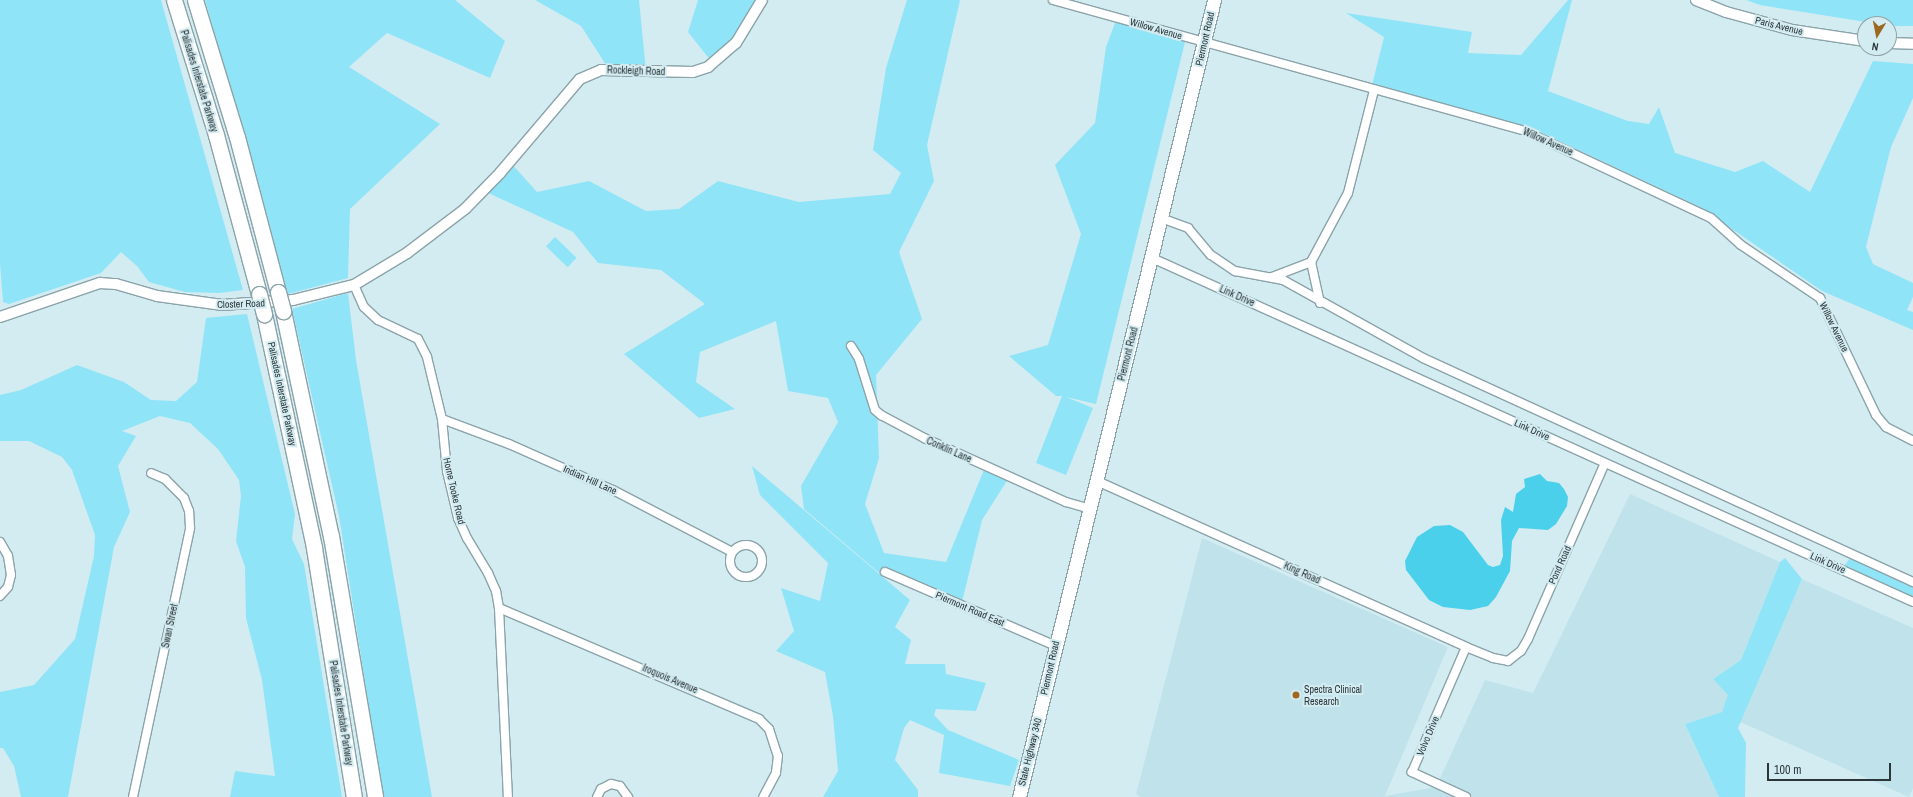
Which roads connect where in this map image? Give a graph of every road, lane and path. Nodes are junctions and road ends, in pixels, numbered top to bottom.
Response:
1 (174, 0) edge
2 (195, 0) edge
3 (762, 0) edge
4 (1053, 0) edge
5 (1214, 0) edge
6 (1696, 0) edge
7 (1857, 40) edge
8 (1204, 43) junction
9 (1897, 43) edge
10 (1913, 44) edge
11 (1374, 90) junction
12 (465, 209) joint
13 (1162, 218) junction
14 (1152, 258) junction
15 (1311, 262) junction
16 (1272, 278) junction
17 (354, 285) junction
18 (1320, 303) junction
19 (0, 317) edge
20 (851, 346) dead end
21 (442, 419) junction
22 (1913, 441) edge
23 (1605, 463) junction
24 (151, 473) dead end
25 (1097, 481) junction
26 (1090, 509) junction
27 (0, 542) edge
28 (732, 552) junction
29 (885, 572) dead end
30 (1913, 582) edge
31 (0, 596) edge
32 (1913, 602) edge
33 (499, 608) junction
34 (1056, 646) junction
35 (1466, 647) junction
36 (1508, 661) joint
37 (1041, 707) joint
38 (133, 797) edge
39 (354, 797) edge
40 (374, 797) edge
41 (508, 797) edge
42 (597, 797) edge
43 (628, 797) edge
44 (763, 797) edge
45 (1019, 797) edge
46 (1466, 797) edge

1 - 39 highway, Palisades Interstate Parkway, bridge
2 - 40 highway, Palisades Interstate Parkway, bridge
3 - 12 street, Rockleigh Road
4 - 8 street, Willow Avenue
5 - 8 main road, Piermont Road
6 - 7 street, Paris Avenue
8 - 11 street, Willow Avenue
8 - 13 main road, Piermont Road
9 - 10 street
11 - 15 street
11 - 22 street, Willow Avenue
12 - 17 street, Closter Road
13 - 14 main road, Piermont Road
13 - 16 street
14 - 23 street, Link Drive
14 - 25 main road, Piermont Road
15 - 16 street
15 - 18 street
16 - 18 street
17 - 19 street, Closter Road
17 - 21 street, Horne Tooke Road
18 - 30 street
20 - 26 street, Conklin Lane
21 - 28 street, Indian Hill Lane
21 - 33 street, Horne Tooke Road
23 - 32 street, Link Drive
23 - 36 street, Pond Road
24 - 38 street, Swan Street
25 - 26 main road, Piermont Road
25 - 35 street, King Road
26 - 34 main road, Piermont Road
27 - 31 street
28 - 28 street
29 - 34 street, Piermont Road East
33 - 41 street, Horne Tooke Road
33 - 44 street, Iroquois Avenue
34 - 37 main road, Piermont Road
35 - 36 street, King Road
35 - 46 street, Volvo Drive
37 - 45 main road, State Highway 340
42 - 43 street

